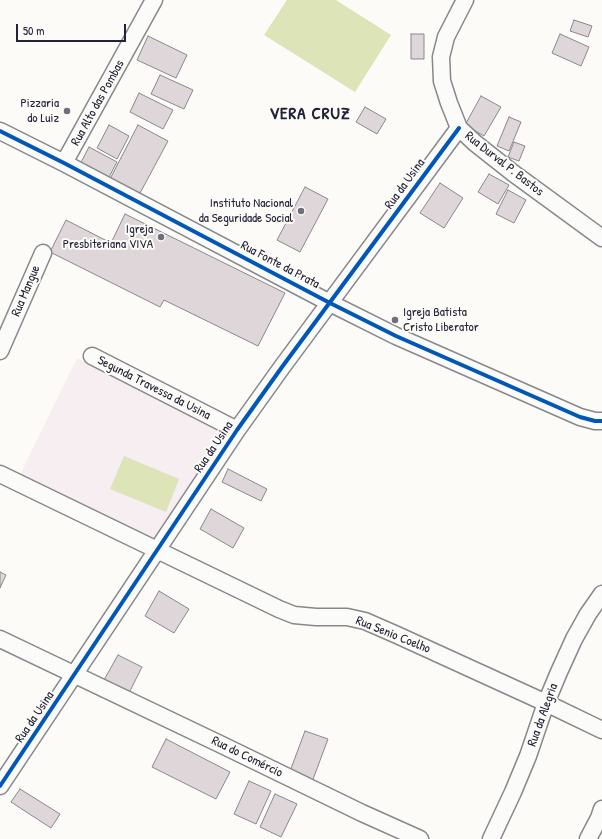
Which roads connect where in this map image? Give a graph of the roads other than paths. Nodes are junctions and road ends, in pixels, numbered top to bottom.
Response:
1 (154, 0) edge
2 (465, 0) edge
3 (459, 128) junction
4 (0, 131) edge
5 (64, 163) junction
6 (602, 238) edge
7 (43, 253) dead end
8 (330, 303) junction
9 (0, 351) edge
10 (92, 356) dead end
11 (602, 421) edge
12 (237, 430) junction
13 (0, 474) edge
14 (157, 550) junction
15 (602, 594) edge
16 (0, 639) edge
17 (74, 675) junction
18 (546, 703) junction
19 (602, 730) edge
20 (0, 786) edge
21 (602, 809) edge
22 (420, 839) edge
23 (490, 839) edge
24 (588, 839) edge

1 - 5 street, Rua Alto das Pombas
2 - 3 street, Rua Durval P. Bastos
3 - 6 street, Rua Durval P. Bastos
3 - 8 street, Rua da Usina
4 - 5 street, Rua Fonte da Prata
5 - 8 street, Rua Fonte da Prata
7 - 9 street, Rua Mangue
8 - 11 street, Rua Fonte da Prata
8 - 12 street, Rua da Usina
10 - 12 street, Segunda Travessa da Usina
12 - 14 street, Rua da Usina
13 - 14 street, Rua Senio Coelho
14 - 17 street, Rua da Usina
14 - 18 street, Rua Senio Coelho
15 - 18 street, Rua da Alegria
16 - 17 street, Rua do Comércio
17 - 20 street, Rua da Usina
17 - 22 street, Rua do Comércio
18 - 19 street, Rua Senio Coelho
18 - 23 street, Rua da Alegria
21 - 24 street

